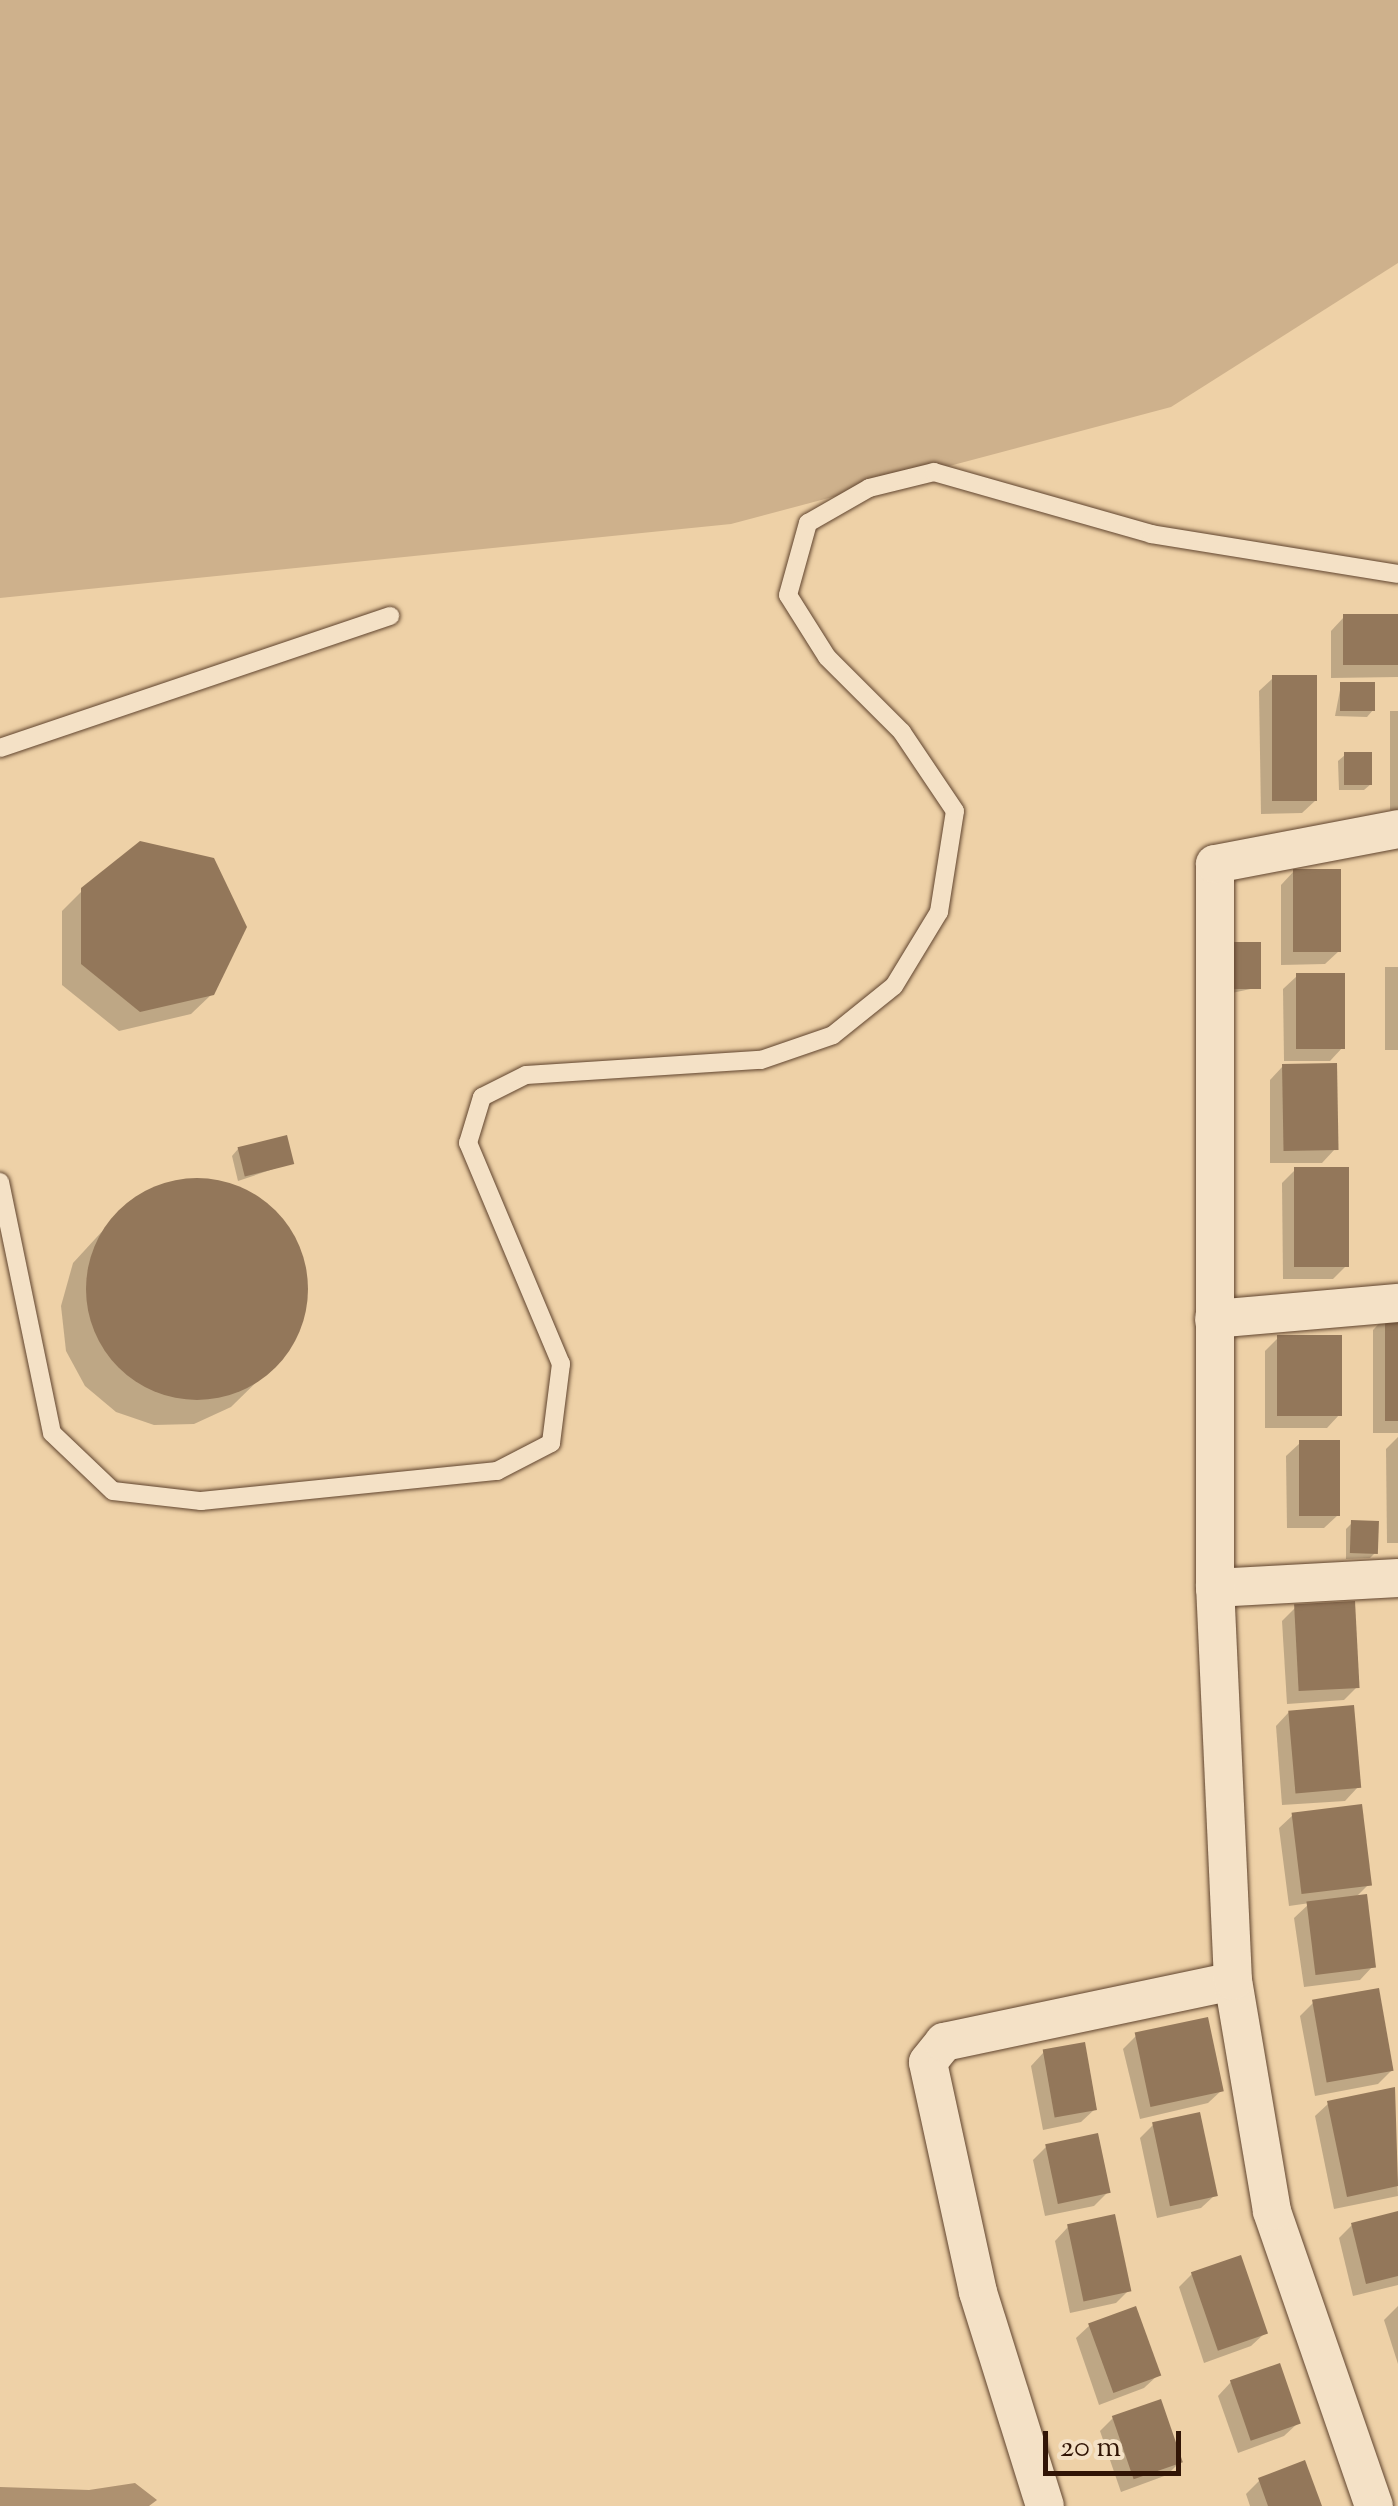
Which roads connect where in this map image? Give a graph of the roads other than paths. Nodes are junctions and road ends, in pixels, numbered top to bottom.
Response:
1 (1398, 574) edge
2 (390, 616) dead end
3 (0, 748) edge
4 (1398, 829) edge
5 (0, 1182) edge
6 (1398, 1304) edge
7 (1214, 1319) junction
8 (1398, 1578) edge
9 (1215, 1588) junction
10 (1233, 1980) junction
11 (1045, 2506) edge
12 (1374, 2506) edge

1 - 5 lane
2 - 3 lane
4 - 7 street
6 - 7 street
7 - 9 street
8 - 9 street
9 - 10 street
10 - 11 street
10 - 12 street

